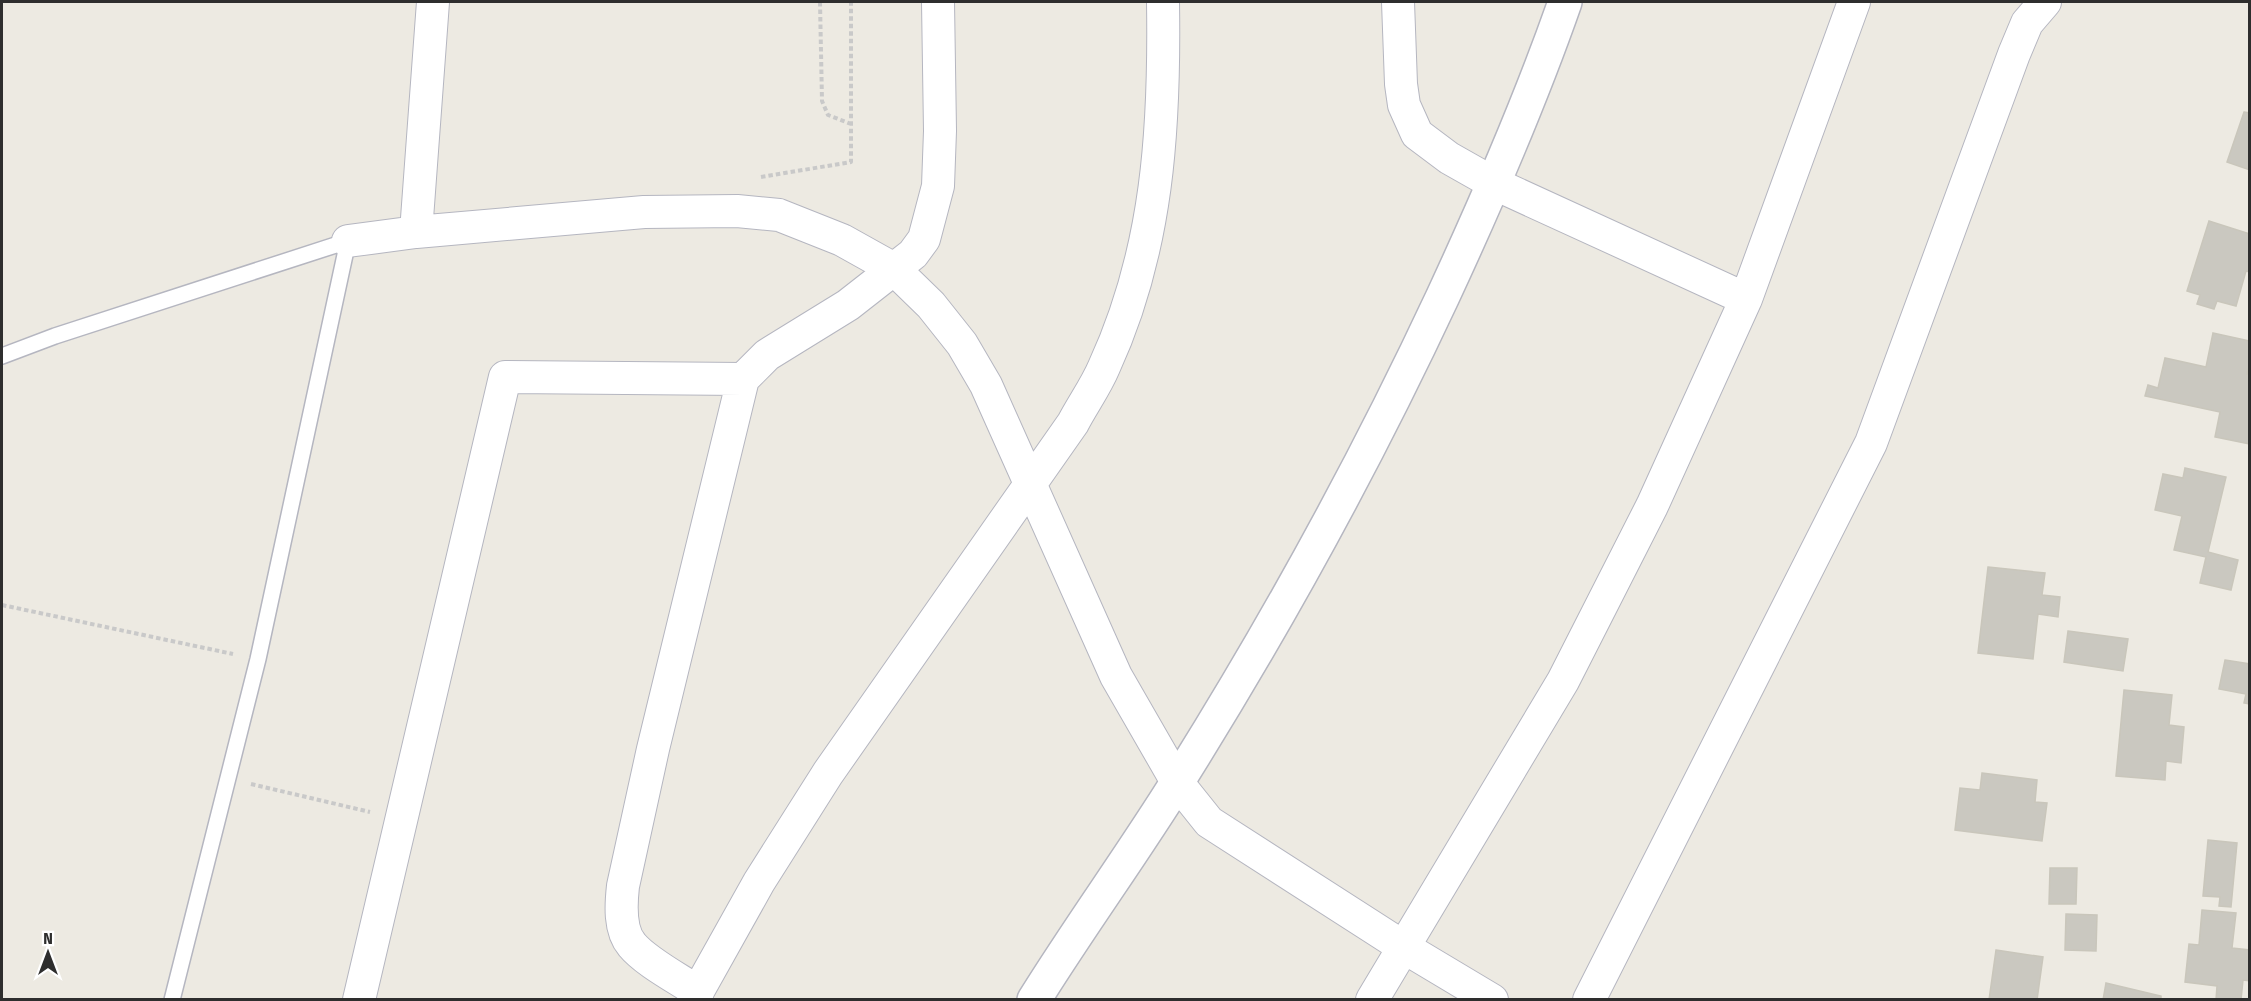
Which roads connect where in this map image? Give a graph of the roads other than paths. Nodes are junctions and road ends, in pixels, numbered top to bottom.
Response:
1 (433, 2) edge
2 (938, 2) edge
3 (1163, 2) edge
4 (1398, 2) edge
5 (1565, 2) edge
6 (1854, 2) edge
7 (2045, 2) edge
8 (1495, 184) junction
9 (416, 232) junction
10 (348, 241) junction
11 (894, 269) junction
12 (1746, 299) junction
13 (2, 356) edge
14 (743, 379) junction
15 (1031, 482) junction
16 (1177, 782) junction
17 (1405, 948) junction
18 (695, 996) edge
19 (172, 999) edge
20 (359, 999) edge
21 (1034, 999) edge
22 (1372, 999) edge
23 (1492, 999) edge
24 (1589, 999) edge

1 - 9 street
2 - 11 street
3 - 15 street
4 - 8 street
5 - 8 street
6 - 12 street
7 - 24 street
8 - 12 street
8 - 16 street
9 - 10 street
9 - 11 street
10 - 13 lane
10 - 19 lane
11 - 14 street
11 - 15 street
12 - 17 street
14 - 18 street
14 - 20 street
15 - 16 street
15 - 18 street
16 - 17 street
16 - 21 street
17 - 22 street
17 - 23 street

